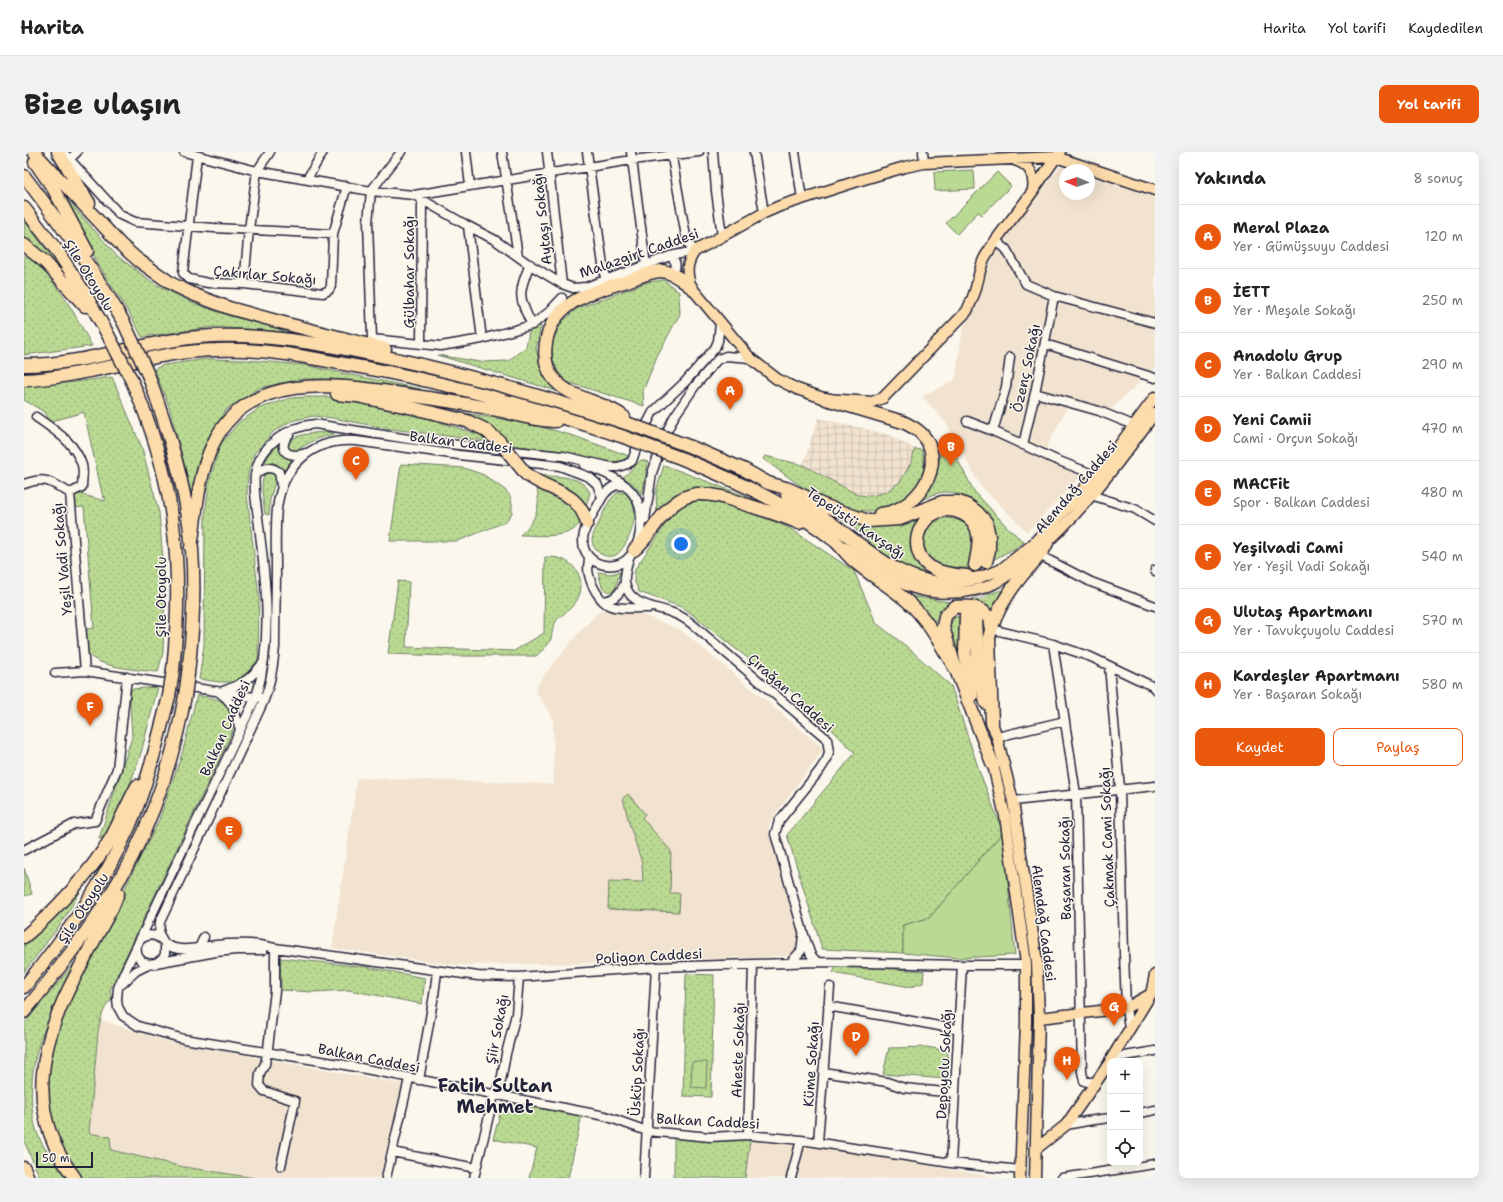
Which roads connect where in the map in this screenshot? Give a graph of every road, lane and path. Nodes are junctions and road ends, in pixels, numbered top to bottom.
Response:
1 (28, 152) edge
2 (34, 152) edge
3 (58, 152) edge
4 (63, 152) edge
5 (77, 152) edge
6 (184, 152) edge
7 (270, 152) edge
8 (322, 152) edge
9 (401, 152) edge
10 (466, 152) edge
11 (502, 152) edge
12 (547, 152) edge
13 (587, 152) edge
14 (699, 152) edge
15 (713, 152) edge
16 (754, 152) edge
17 (795, 152) edge
18 (923, 152) edge
19 (1042, 152) edge
20 (1069, 152) edge
21 (671, 154) edge
22 (1057, 154) edge
23 (198, 156) junction
24 (631, 156) edge
25 (1026, 158) junction
26 (70, 159) junction
27 (1011, 159) junction
28 (1071, 162) junction
29 (924, 163) junction
30 (589, 168) junction
31 (257, 171) junction
32 (550, 174) junction
33 (24, 176) edge
34 (307, 179) junction
35 (507, 180) junction
36 (347, 186) junction
37 (470, 186) junction
38 (1033, 190) junction
39 (1155, 190) edge
40 (371, 192) junction
41 (414, 195) junction
42 (802, 199) junction
43 (422, 200) junction
44 (24, 208) edge
45 (764, 213) junction
46 (189, 225) junction
47 (103, 226) junction
48 (468, 226) junction
49 (249, 230) junction
50 (334, 234) junction
51 (722, 236) junction
52 (995, 240) junction
53 (24, 245) edge
54 (695, 251) junction
55 (518, 256) junction
56 (670, 256) junction
57 (530, 264) junction
58 (646, 264) junction
59 (670, 273) junction
60 (605, 280) junction
61 (244, 284) junction
62 (562, 284) junction
63 (691, 288) junction
64 (1054, 296) junction
65 (109, 297) junction
66 (562, 298) dead end
67 (1155, 323) edge
68 (720, 324) junction
69 (532, 325) junction
70 (106, 332) junction
71 (482, 339) junction
72 (421, 344) junction
73 (1045, 344) junction
74 (1010, 356) dead end
75 (750, 358) junction
76 (24, 365) edge
77 (435, 368) junction
78 (1155, 378) edge
79 (24, 380) edge
80 (306, 386) junction
81 (1035, 393) junction
82 (1155, 397) edge
83 (826, 399) junction
84 (1155, 412) edge
85 (36, 417) dead end
86 (575, 421) junction
87 (967, 421) dead end
88 (632, 425) junction
89 (1133, 425) junction
90 (293, 429) junction
91 (993, 431) junction
92 (1022, 445) junction
93 (307, 453) junction
94 (563, 456) junction
95 (255, 475) junction
96 (1095, 475) junction
97 (768, 483) junction
98 (24, 484) edge
99 (626, 486) junction
100 (281, 490) junction
101 (70, 493) junction
102 (1091, 495) junction
103 (602, 497) junction
104 (853, 515) junction
105 (1155, 521) edge
106 (587, 523) junction
107 (820, 530) junction
108 (640, 534) junction
109 (836, 542) junction
110 (1046, 544) junction
111 (191, 548) junction
112 (632, 554) junction
113 (1039, 555) junction
114 (590, 558) junction
115 (978, 578) junction
116 (625, 583) junction
117 (603, 601) junction
118 (1155, 606) edge
119 (660, 609) junction
120 (991, 629) junction
121 (1053, 644) junction
122 (264, 661) junction
123 (1109, 666) junction
124 (956, 670) junction
125 (85, 671) junction
126 (56, 673) dead end
127 (127, 677) junction
128 (1155, 689) edge
129 (220, 691) junction
130 (256, 697) junction
131 (265, 699) junction
132 (1065, 721) junction
133 (992, 723) junction
134 (240, 730) junction
135 (997, 737) junction
136 (154, 753) junction
137 (993, 765) junction
138 (1155, 786) edge
139 (1120, 789) junction
140 (1076, 794) junction
141 (1012, 801) junction
142 (24, 850) edge
143 (132, 857) junction
144 (804, 935) junction
145 (24, 937) edge
146 (204, 937) dead end
147 (163, 942) junction
148 (138, 943) junction
149 (199, 948) junction
150 (276, 948) junction
151 (819, 962) junction
152 (790, 963) junction
153 (153, 964) junction
154 (753, 965) junction
155 (962, 965) junction
156 (1026, 965) junction
157 (656, 967) junction
158 (437, 972) junction
159 (1155, 975) edge
160 (519, 977) junction
161 (24, 987) edge
162 (830, 987) dead end
163 (118, 988) junction
164 (1153, 994) edge
165 (828, 1006) junction
166 (1126, 1008) junction
167 (24, 1012) edge
168 (1082, 1013) junction
169 (1039, 1018) junction
170 (1129, 1029) junction
171 (959, 1030) junction
172 (1155, 1051) edge
173 (268, 1053) junction
174 (1112, 1058) edge
175 (1121, 1058) edge
176 (1107, 1066) edge
177 (823, 1072) junction
178 (410, 1078) junction
179 (419, 1080) junction
180 (1096, 1082) junction
181 (955, 1093) junction
182 (494, 1095) junction
183 (1155, 1110) edge
184 (1143, 1112) edge
185 (1107, 1118) edge
186 (1066, 1125) junction
187 (647, 1131) junction
188 (748, 1135) junction
189 (801, 1140) junction
190 (818, 1142) junction
191 (1036, 1149) junction
192 (392, 1152) junction
193 (951, 1163) junction
194 (1155, 1164) edge
195 (281, 1166) dead end
196 (24, 1168) edge
197 (476, 1168) junction
198 (1020, 1174) edge
199 (28, 1178) edge
200 (75, 1178) edge
201 (386, 1178) edge
202 (474, 1178) edge
203 (644, 1178) edge
204 (791, 1178) edge
205 (1035, 1178) edge
206 (1062, 1178) edge

1 - 65 highway
2 - 47 highway
3 - 47 highway
4 - 26 street
5 - 26 street
6 - 23 street
7 - 31 street
8 - 34 street
9 - 40 street
10 - 37 street
11 - 35 street
12 - 32 street, Aytaşı Sokağı
13 - 30 street
14 - 21 street
15 - 51 street
16 - 45 street
17 - 42 street
18 - 29 street
19 - 25 main road, Malazgirt Caddesi
20 - 28 main road
21 - 24 street
21 - 54 street
22 - 25 main road, Malazgirt Caddesi
22 - 28 main road, Malazgirt Caddesi
22 - 38 main road
23 - 31 street
23 - 46 street
24 - 30 street
24 - 58 street
25 - 27 main road, Malazgirt Caddesi
26 - 46 street
27 - 29 main road, Malazgirt Caddesi
27 - 38 main road
28 - 39 main road, Malazgirt Caddesi
29 - 42 main road, Malazgirt Caddesi
30 - 32 street
30 - 60 street
31 - 34 street
31 - 49 street
32 - 35 street
32 - 62 street, Aytaşı Sokağı
33 - 65 highway, Şile Otoyolu
34 - 36 street
35 - 37 street
35 - 55 street
36 - 40 street
36 - 50 street, Çakırlar Sokağı
37 - 41 street
38 - 52 main road
40 - 41 street
40 - 72 street
41 - 43 street, Malazgirt Caddesi
42 - 45 main road, Malazgirt Caddesi
43 - 48 street, Malazgirt Caddesi
43 - 72 street, Gülbahar Sokağı
44 - 70 highway, Şile Otoyolu
45 - 51 main road, Malazgirt Caddesi
46 - 49 street
46 - 61 street, Çakırlar Sokağı
47 - 77 highway
48 - 55 street, Malazgirt Caddesi
48 - 71 street
49 - 50 street
49 - 61 street
50 - 61 street, Çakırlar Sokağı
51 - 54 main road, Malazgirt Caddesi
52 - 64 street
52 - 83 main road
53 - 70 highway
54 - 56 street, Malazgirt Caddesi
54 - 63 main road
55 - 57 street, Malazgirt Caddesi
56 - 58 street, Malazgirt Caddesi
56 - 59 street
57 - 62 street, Malazgirt Caddesi
57 - 69 street
58 - 60 street, Malazgirt Caddesi
59 - 63 highway
59 - 88 highway
60 - 62 street, Malazgirt Caddesi
63 - 68 main road
64 - 67 street
64 - 73 street, Özenç Sokağı
65 - 111 highway, Şile Otoyolu, bridge
66 - 69 street
68 - 75 main road
68 - 94 street
69 - 71 street
70 - 136 highway, Şile Otoyolu, bridge
71 - 72 street
73 - 78 street
73 - 81 street, Özenç Sokağı
74 - 91 street
75 - 83 main road
75 - 108 street
76 - 77 highway
77 - 88 highway
79 - 86 highway
80 - 86 highway
80 - 106 highway, bridge
80 - 111 highway
81 - 89 street
81 - 92 street, Özenç Sokağı
82 - 89 main road, Alemdağ Caddesi
83 - 104 highway
84 - 102 main road, Alemdağ Caddesi
85 - 101 street
86 - 107 highway, bridge
87 - 91 street
88 - 97 highway, bridge
89 - 96 main road, Alemdağ Caddesi
90 - 93 street
90 - 94 street
90 - 95 street, Balkan Caddesi
91 - 92 street
92 - 96 street
93 - 100 street
93 - 103 street, Balkan Caddesi
94 - 99 street
95 - 100 street
95 - 122 street, Balkan Caddesi
96 - 115 main road, Alemdağ Caddesi
97 - 104 highway
97 - 115 highway, Tepeüstü Kavşağı
98 - 101 street, Yeşil Vadi Sokağı
99 - 103 street
99 - 108 street
100 - 131 street, Balkan Caddesi
101 - 125 street, Yeşil Vadi Sokağı
102 - 105 street
102 - 110 main road, Alemdağ Caddesi
103 - 106 street
104 - 115 highway
106 - 114 street
107 - 109 highway
107 - 112 highway
108 - 112 street
109 - 110 main road, Alemdağ Caddesi
109 - 124 highway
110 - 113 highway
111 - 143 highway, Şile Otoyolu, bridge
112 - 114 street
112 - 116 street
113 - 118 street
113 - 120 highway
114 - 117 street
116 - 117 street
116 - 119 street, Çırağan Caddesi
117 - 119 street
119 - 144 street, Çırağan Caddesi
120 - 121 street
120 - 124 highway
120 - 133 highway
121 - 123 street
121 - 132 street, Başaran Sokağı
122 - 129 street
122 - 130 street, Balkan Caddesi
123 - 128 street
123 - 139 street, Çakmak Cami Sokağı
124 - 137 highway
125 - 126 street
125 - 127 street
127 - 129 street
127 - 142 street
129 - 130 street
129 - 134 street
130 - 131 street
130 - 134 street, Balkan Caddesi
131 - 147 street, Balkan Caddesi
132 - 135 street
132 - 140 street, Başaran Sokağı
133 - 135 main road, Alemdağ Caddesi
133 - 137 highway
134 - 148 street, Balkan Caddesi
135 - 141 main road, Alemdağ Caddesi
136 - 145 highway
136 - 161 highway, Şile Otoyolu
137 - 156 main road, Alemdağ Caddesi
138 - 139 street
139 - 140 street
139 - 166 street, Çakmak Cami Sokağı
140 - 141 street
140 - 168 street, Başaran Sokağı
141 - 169 main road, Alemdağ Caddesi
143 - 167 highway, Şile Otoyolu
143 - 200 highway
144 - 151 street, Çırağan Caddesi
144 - 152 street
146 - 149 street
147 - 148 street
147 - 149 street
147 - 153 street
148 - 153 street
148 - 163 street, Balkan Caddesi
149 - 150 street
150 - 153 street
150 - 158 street, Poligon Caddesi
150 - 173 street
151 - 152 street, Poligon Caddesi
151 - 155 street, Poligon Caddesi
152 - 154 street, Poligon Caddesi
153 - 163 street
154 - 157 street, Poligon Caddesi
154 - 188 street, Aheste Sokağı
155 - 156 street, Poligon Caddesi
155 - 171 street, Depoyolu Sokağı
156 - 198 main road, Alemdağ Caddesi
157 - 160 street, Poligon Caddesi
157 - 187 street, Üsküp Sokağı
158 - 160 street, Poligon Caddesi
158 - 179 street
159 - 164 main road
160 - 182 street, Şiir Sokağı
162 - 165 street, Küme Sokağı
163 - 173 street, Balkan Caddesi
164 - 166 main road
164 - 170 main road
165 - 171 street
165 - 177 street, Küme Sokağı
166 - 168 main road
166 - 170 street, Çakmak Cami Sokağı
168 - 169 main road
168 - 180 street, Başaran Sokağı
169 - 191 main road, Alemdağ Caddesi
170 - 174 main road
171 - 181 street, Depoyolu Sokağı
172 - 175 street
173 - 178 street, Balkan Caddesi
173 - 195 street
176 - 180 main road
177 - 181 street
177 - 190 street, Küme Sokağı
178 - 179 street, Balkan Caddesi
178 - 192 street
179 - 182 street, Balkan Caddesi
180 - 186 main road
181 - 193 street, Depoyolu Sokağı
182 - 187 street, Balkan Caddesi
182 - 197 street, Şiir Sokağı
183 - 184 street
185 - 186 street
186 - 191 main road
187 - 188 street, Balkan Caddesi
187 - 203 street, Üsküp Sokağı
188 - 189 street, Balkan Caddesi
189 - 190 street, Balkan Caddesi
189 - 204 street
190 - 193 street, Balkan Caddesi
191 - 205 main road, Alemdağ Caddesi
192 - 197 street
192 - 201 street
193 - 198 street, Balkan Caddesi
194 - 206 street
196 - 199 highway
197 - 202 street, Şiir Sokağı

